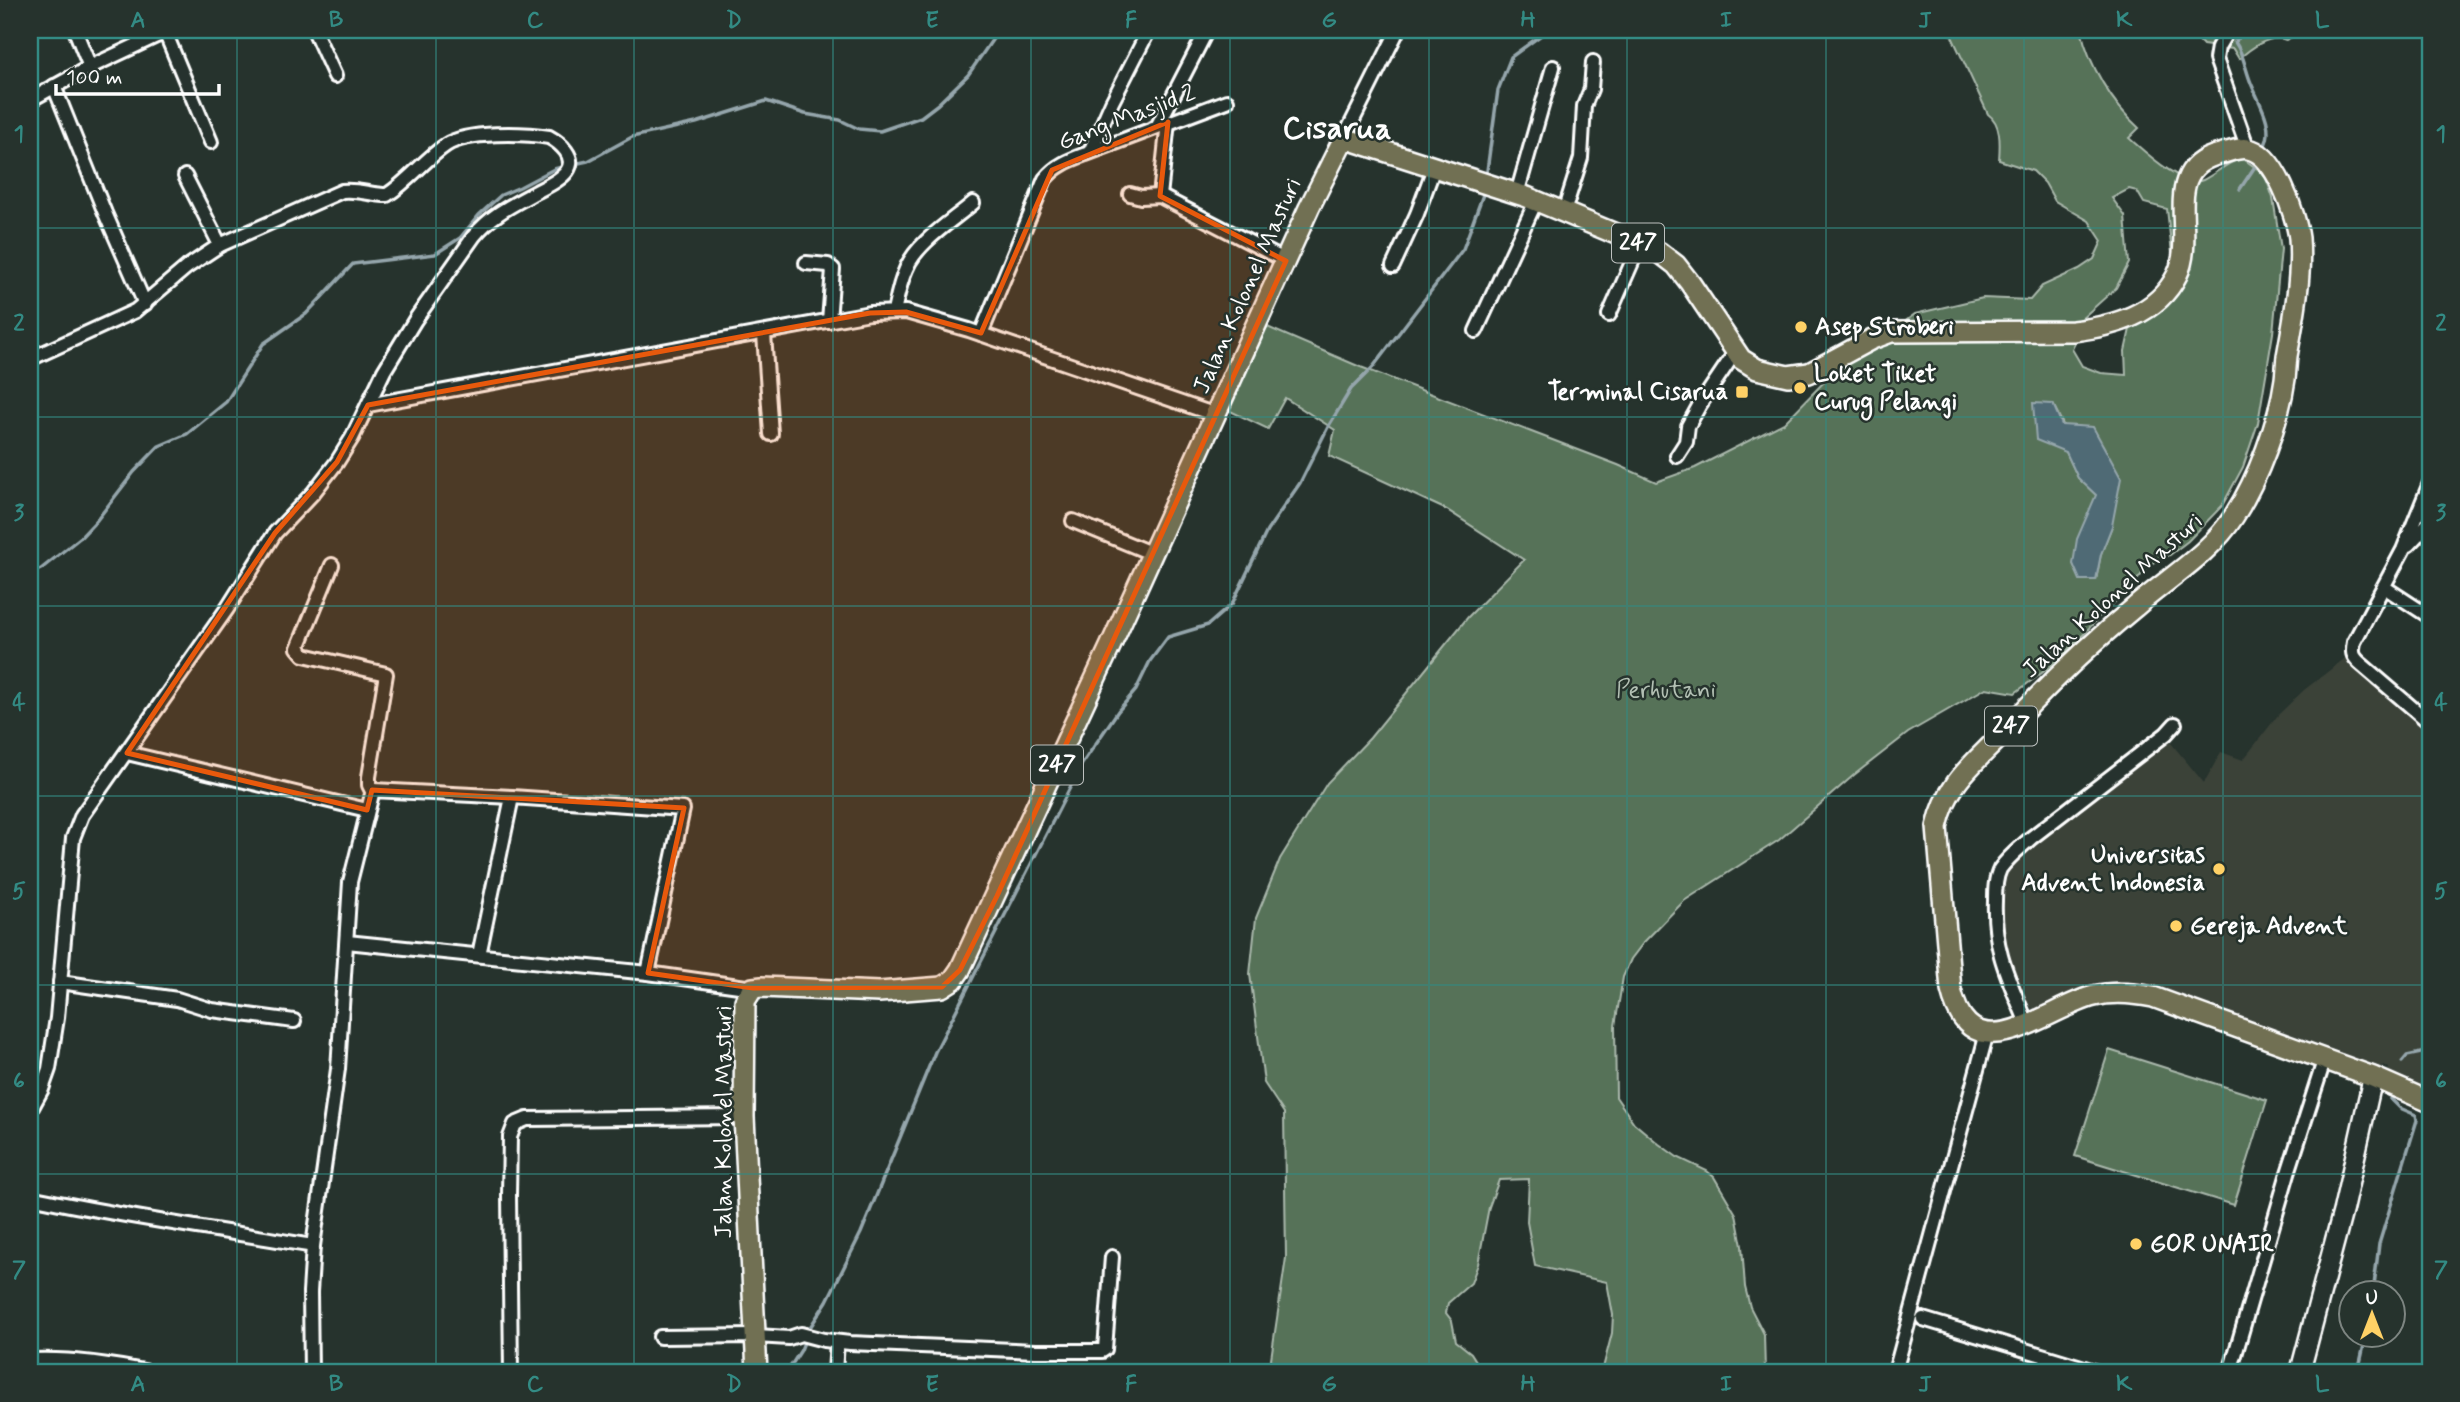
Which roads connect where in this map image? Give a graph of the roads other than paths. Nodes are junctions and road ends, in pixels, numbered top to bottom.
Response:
1 (75, 30) edge
2 (314, 30) edge
3 (1149, 30) edge
4 (1208, 30) edge
5 (1398, 30) edge
6 (2228, 30) edge
7 (167, 31) edge
8 (1593, 62) dead end
9 (90, 67) junction
10 (1553, 67) dead end
11 (335, 76) dead end
12 (54, 86) junction
13 (30, 100) edge
14 (1227, 102) dead end
15 (1163, 124) junction
16 (1344, 138) junction
17 (211, 142) dead end
18 (2248, 149) junction
19 (1090, 152) junction
20 (1434, 168) junction
21 (185, 176) dead end
22 (1508, 191) junction
23 (1130, 194) dead end
24 (1160, 196) junction
25 (1536, 201) junction
26 (973, 203) dead end
27 (1564, 212) junction
28 (1640, 244) junction
29 (220, 245) junction
30 (1286, 261) junction
31 (806, 262) dead end
32 (1393, 266) dead end
33 (145, 304) junction
34 (894, 312) junction
35 (1609, 315) dead end
36 (828, 321) junction
37 (1476, 331) dead end
38 (764, 334) junction
39 (981, 334) junction
40 (1735, 351) junction
41 (30, 359) edge
42 (368, 405) junction
43 (1216, 415) junction
44 (771, 435) dead end
45 (1677, 456) dead end
46 (2430, 483) edge
47 (1073, 521) dead end
48 (2430, 522) edge
49 (2403, 550) junction
50 (1153, 554) junction
51 (332, 565) dead end
52 (2384, 587) junction
53 (2430, 617) edge
54 (2430, 723) edge
55 (2175, 724) dead end
56 (127, 754) junction
57 (372, 791) junction
58 (512, 797) junction
59 (367, 810) junction
60 (347, 942) junction
61 (479, 955) junction
62 (648, 973) junction
63 (60, 982) junction
64 (753, 989) junction
65 (294, 1021) dead end
66 (2028, 1026) junction
67 (1987, 1032) junction
68 (2324, 1061) junction
69 (2373, 1077) junction
70 (2430, 1102) edge
71 (30, 1111) edge
72 (744, 1117) junction
73 (30, 1198) edge
74 (313, 1246) junction
75 (1112, 1257) dead end
76 (1923, 1319) dead end
77 (756, 1336) junction
78 (660, 1337) dead end
79 (837, 1342) junction
80 (30, 1360) edge
81 (149, 1372) edge
82 (311, 1372) edge
83 (511, 1372) edge
84 (757, 1372) edge
85 (835, 1372) edge
86 (1895, 1372) edge
87 (2098, 1372) edge
88 (2230, 1372) edge
89 (2300, 1372) edge

1 - 9 street
2 - 11 street
3 - 19 street
4 - 15 street
5 - 16 street
6 - 18 street
7 - 9 street
7 - 17 street
8 - 27 street
9 - 12 street
10 - 22 street
12 - 13 street
12 - 33 street
14 - 15 street, Gang Masjid 2
15 - 19 street, Gang Masjid 2
15 - 24 street
16 - 20 main road, 247
16 - 30 main road, Jalan Kolonel Masturi / 247
18 - 40 main road, 247
18 - 67 main road, Jalan Kolonel Masturi / 247
19 - 39 street, Gang Masjid 2
20 - 22 main road, 247
20 - 32 street
21 - 29 street
22 - 25 main road, 247
23 - 24 street
24 - 30 street
25 - 27 main road, 247
25 - 37 street
26 - 34 street
27 - 28 main road, 247
28 - 35 street
28 - 40 main road, 247
29 - 33 street
29 - 42 street
30 - 43 main road, Jalan Kolonel Masturi / 247
31 - 36 street
33 - 41 street
34 - 36 street
34 - 39 street
36 - 38 street
38 - 42 street
38 - 44 street
39 - 43 street
40 - 45 street
42 - 56 street
43 - 50 main road, Jalan Kolonel Masturi / 247
46 - 49 street
47 - 50 street
48 - 49 street
49 - 52 street
50 - 64 main road, Jalan Kolonel Masturi / 247
51 - 57 street
52 - 53 street
52 - 54 street
55 - 66 street
56 - 59 street
56 - 63 street
57 - 58 street
57 - 59 street
58 - 61 street
58 - 62 street
59 - 60 street
60 - 61 street
60 - 74 street
61 - 62 street
62 - 64 street
63 - 65 street
63 - 71 street
64 - 72 main road, Jalan Kolonel Masturi
66 - 67 main road
66 - 68 main road
67 - 86 street
68 - 69 main road
68 - 88 street
69 - 70 main road
69 - 89 main road
72 - 77 main road, Jalan Kolonel Masturi
72 - 83 street
73 - 74 street
74 - 82 street
75 - 79 street
76 - 87 street
77 - 78 street
77 - 79 street
77 - 84 main road, Jalan Kolonel Masturi
79 - 85 street
80 - 81 street

